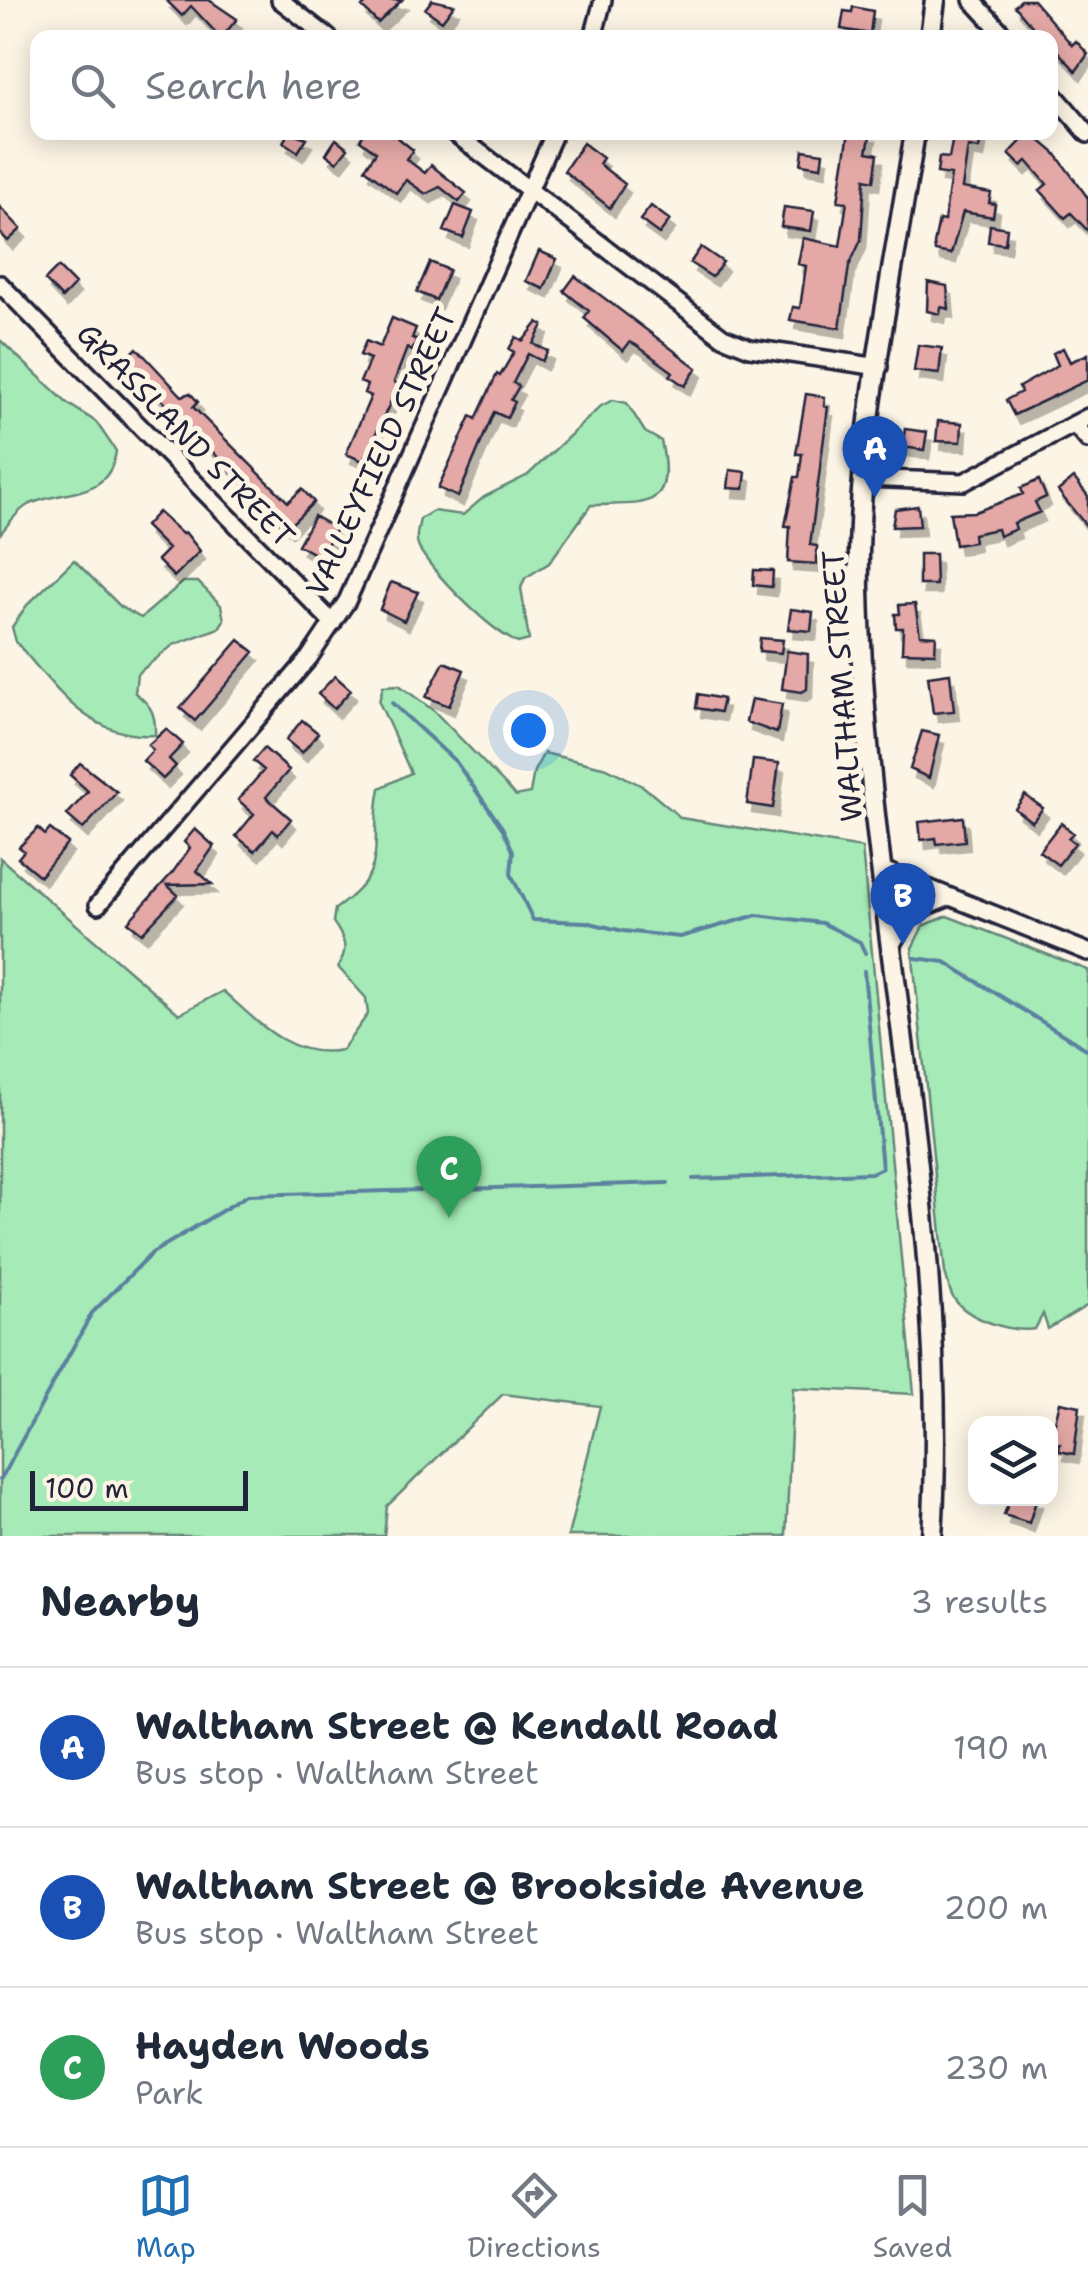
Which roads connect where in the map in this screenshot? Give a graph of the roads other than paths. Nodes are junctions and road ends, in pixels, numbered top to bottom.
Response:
1 (280, 0) edge
2 (603, 0) edge
3 (935, 0) edge
4 (972, 0) edge
5 (319, 30) edge
6 (595, 30) edge
7 (931, 30) edge
8 (999, 30) edge
9 (1058, 99) edge
10 (1088, 134) edge
11 (464, 140) edge
12 (551, 140) edge
13 (914, 140) edge
14 (528, 190) junction
15 (0, 284) edge
16 (879, 367) junction
17 (1081, 420) edge
18 (1088, 440) edge
19 (864, 478) junction
20 (333, 623) junction
21 (883, 870) junction
22 (886, 896) junction
23 (954, 899) junction
24 (98, 905) dead end
25 (891, 945) junction
26 (1088, 952) edge
27 (932, 1536) edge

1 - 5 street
2 - 6 street
3 - 7 main road
4 - 8 street
9 - 10 street
11 - 14 street
12 - 14 street, VALLEYFIELD STREET
13 - 16 main road, WALTHAM STREET
14 - 16 street
14 - 20 street, VALLEYFIELD STREET
15 - 20 street, GRASSLAND STREET
16 - 19 main road, WALTHAM STREET
17 - 18 street
17 - 19 street
19 - 21 main road, WALTHAM STREET
20 - 24 street, VALLEYFIELD STREET
21 - 22 main road, WALTHAM STREET
21 - 23 street
22 - 23 street
22 - 25 main road, WALTHAM STREET
23 - 25 street
23 - 26 street
25 - 27 main road, WALTHAM STREET

